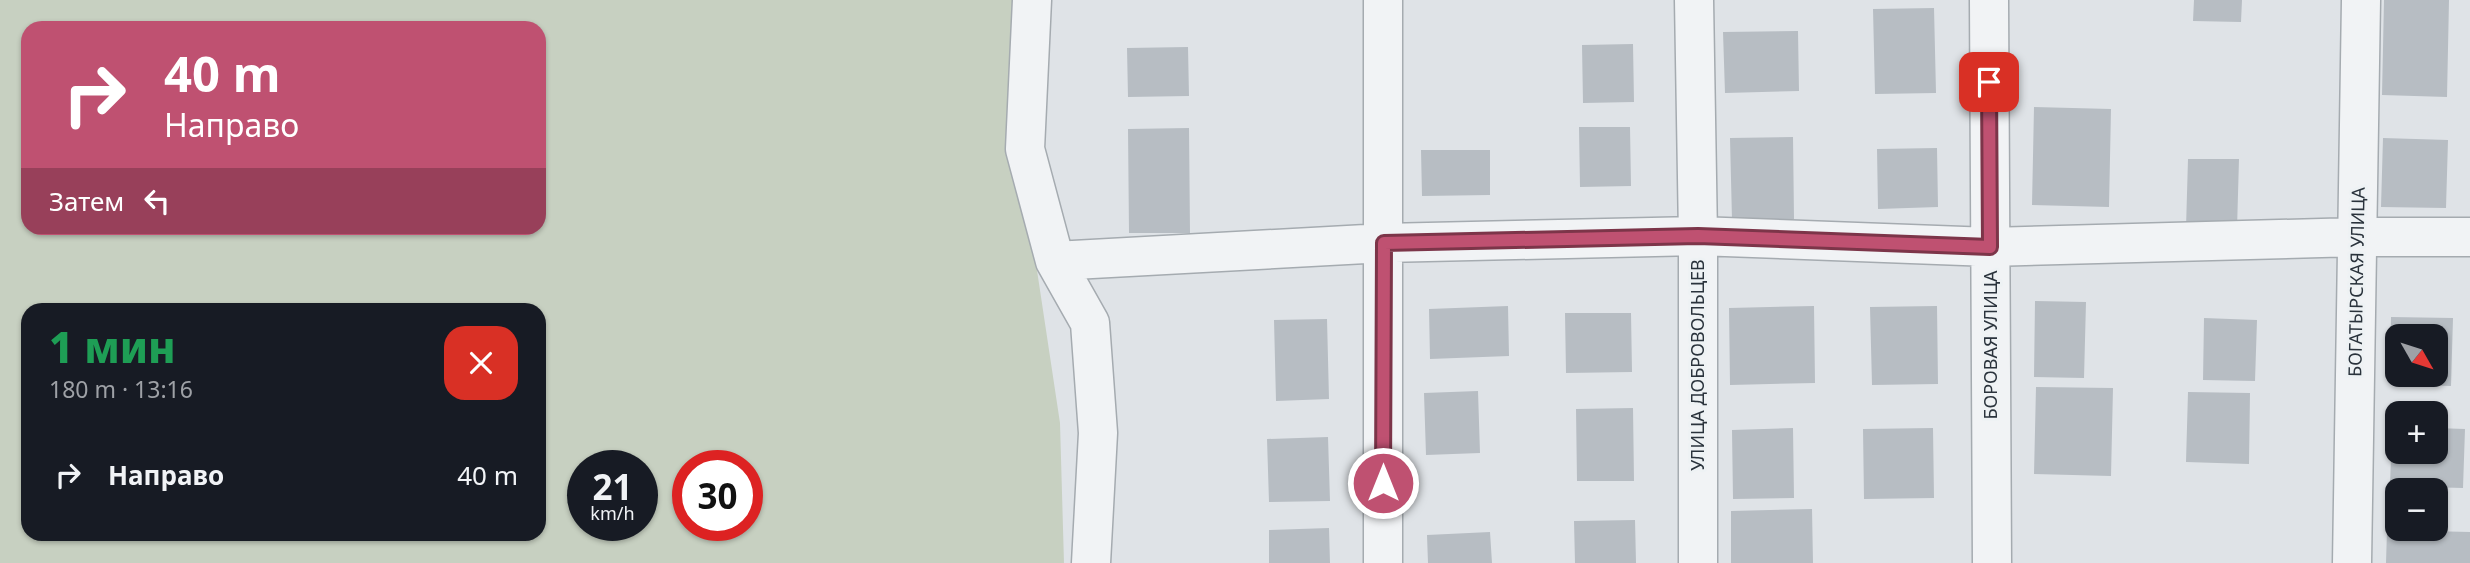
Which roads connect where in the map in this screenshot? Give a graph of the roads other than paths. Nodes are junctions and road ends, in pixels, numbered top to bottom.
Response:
1 (1032, 0) edge
2 (1383, 0) edge
3 (1695, 0) edge
4 (1989, 0) edge
5 (2361, 0) edge
6 (1698, 236) junction
7 (2357, 237) junction
8 (2470, 237) edge
9 (1384, 243) junction
10 (1990, 247) junction
11 (1055, 261) junction
12 (1091, 563) edge
13 (1383, 563) edge
14 (1698, 563) edge
15 (1992, 563) edge
16 (2352, 563) edge

1 - 11 street
2 - 9 street
3 - 6 street, УЛИЦА ДОБРОВОЛЬЦЕВ
4 - 10 street, БОРОВАЯ УЛИЦА
5 - 7 street, БОГАТЫРСКАЯ УЛИЦА
6 - 9 street
6 - 10 street
6 - 14 street, УЛИЦА ДОБРОВОЛЬЦЕВ
7 - 8 street
7 - 10 street
7 - 16 street, БОГАТЫРСКАЯ УЛИЦА
9 - 11 street
9 - 13 street
10 - 15 street, БОРОВАЯ УЛИЦА
11 - 12 street

